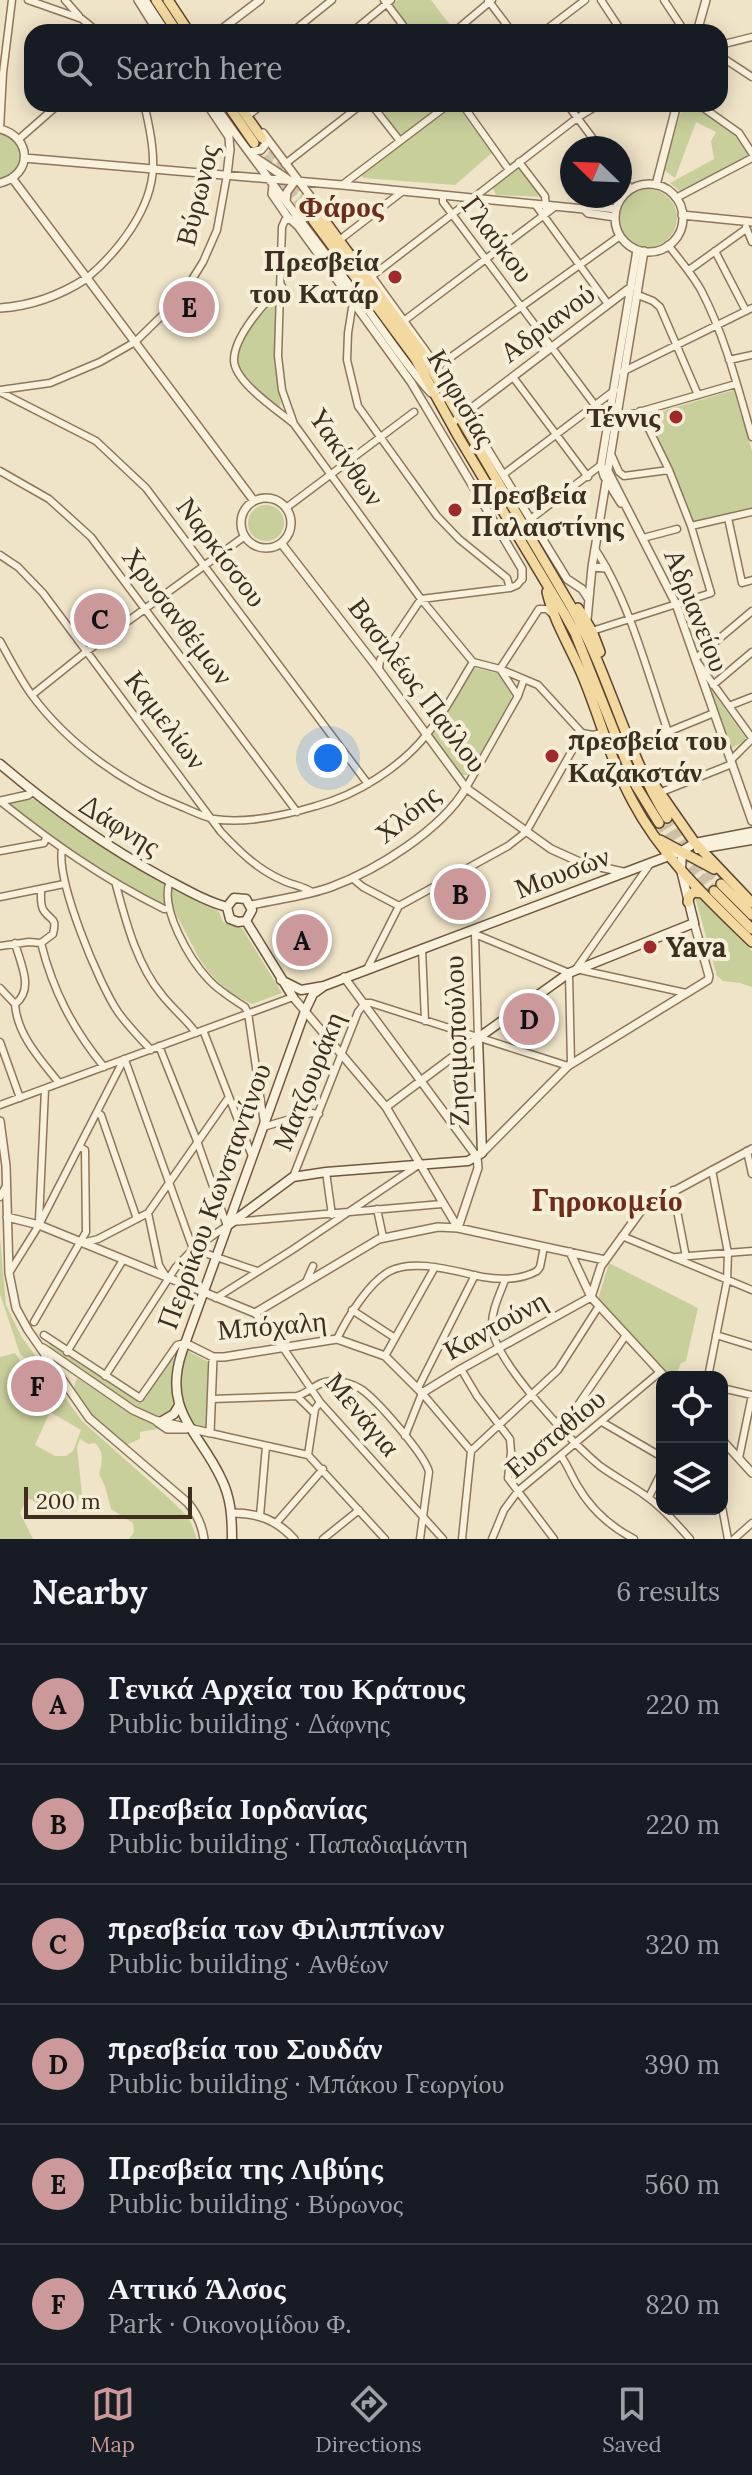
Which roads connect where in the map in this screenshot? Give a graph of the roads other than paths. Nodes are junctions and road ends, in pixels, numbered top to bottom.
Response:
1 (12, 0) edge
2 (28, 0) edge
3 (65, 0) edge
4 (138, 0) edge
5 (145, 0) edge
6 (156, 0) edge
7 (260, 0) edge
8 (332, 0) edge
9 (585, 0) edge
10 (601, 0) edge
11 (664, 0) edge
12 (706, 0) edge
13 (174, 1) edge
14 (387, 1) edge
15 (490, 1) edge
16 (82, 19) junction
17 (88, 24) edge
18 (153, 24) edge
19 (161, 24) edge
20 (172, 24) edge
21 (187, 24) edge
22 (228, 24) edge
23 (302, 24) edge
24 (361, 24) edge
25 (403, 24) edge
26 (464, 24) edge
27 (506, 24) edge
28 (554, 24) edge
29 (617, 24) edge
30 (680, 24) edge
31 (699, 24) edge
32 (752, 37) edge
33 (728, 43) edge
34 (728, 61) edge
35 (2, 73) edge
36 (752, 77) edge
37 (50, 112) edge
38 (146, 112) edge
39 (212, 112) edge
40 (220, 112) edge
41 (233, 112) edge
42 (243, 112) edge
43 (253, 112) edge
44 (352, 112) edge
45 (377, 112) edge
46 (438, 112) edge
47 (468, 112) edge
48 (573, 112) edge
49 (587, 112) edge
50 (675, 112) edge
51 (709, 112) edge
52 (250, 114) joint
53 (577, 118) junction
54 (230, 127) junction
55 (0, 129) edge
56 (591, 136) edge
57 (19, 139) junction
58 (400, 141) junction
59 (255, 143) junction
60 (230, 151) junction
61 (278, 154) junction
62 (752, 155) edge
63 (24, 158) junction
64 (519, 162) junction
65 (285, 164) junction
66 (660, 168) junction
67 (153, 169) junction
68 (509, 170) junction
69 (227, 175) junction
70 (12, 178) junction
71 (272, 179) junction
72 (294, 181) junction
73 (0, 183) edge
74 (328, 184) junction
75 (342, 185) junction
76 (490, 185) junction
77 (656, 185) junction
78 (632, 189) edge
79 (667, 190) junction
80 (403, 191) junction
81 (443, 195) junction
82 (473, 198) junction
83 (676, 198) junction
84 (498, 200) junction
85 (286, 201) junction
86 (535, 204) junction
87 (546, 205) junction
88 (556, 206) junction
89 (618, 208) edge
90 (616, 213) junction
91 (314, 214) junction
92 (452, 215) junction
93 (682, 215) junction
94 (542, 217) junction
95 (290, 220) junction
96 (747, 224) edge
97 (620, 236) junction
98 (342, 238) junction
99 (752, 242) edge
100 (668, 245) junction
101 (641, 250) junction
102 (715, 251) junction
103 (486, 259) junction
104 (579, 264) junction
105 (689, 270) junction
106 (372, 276) junction
107 (87, 278) junction
108 (282, 286) junction
109 (631, 287) junction
110 (634, 296) junction
111 (618, 297) junction
112 (355, 304) junction
113 (608, 304) junction
114 (521, 306) junction
115 (0, 308) edge
116 (749, 310) edge
117 (405, 320) junction
118 (717, 326) junction
119 (135, 342) junction
120 (676, 345) junction
121 (552, 347) junction
122 (752, 355) edge
123 (729, 360) junction
124 (437, 367) junction
125 (622, 372) junction
126 (513, 377) junction
127 (736, 384) junction
128 (615, 390) junction
129 (0, 391) edge
130 (698, 395) junction
131 (752, 401) edge
132 (595, 404) junction
133 (742, 404) junction
134 (640, 411) junction
135 (414, 412) dead end
136 (459, 418) junction
137 (618, 418) junction
138 (294, 424) junction
139 (609, 424) junction
140 (556, 435) junction
141 (752, 437) edge
142 (380, 438) junction
143 (611, 454) junction
144 (605, 468) junction
145 (669, 470) junction
146 (0, 471) edge
147 (504, 474) junction
148 (330, 475) junction
149 (588, 477) junction
150 (606, 481) junction
151 (617, 499) junction
152 (254, 501) junction
153 (603, 504) junction
154 (286, 508) junction
155 (627, 508) junction
156 (752, 512) edge
157 (532, 518) junction
158 (728, 518) junction
159 (691, 526) junction
160 (677, 529) dead end
161 (245, 536) junction
162 (643, 538) junction
163 (281, 543) junction
164 (595, 549) junction
165 (0, 555) edge
166 (205, 565) junction
167 (592, 567) junction
168 (606, 568) junction
169 (522, 579) joint
170 (752, 580) edge
171 (557, 585) junction
172 (546, 586) junction
173 (510, 588) junction
174 (588, 598) junction
175 (421, 599) junction
176 (676, 604) junction
177 (145, 609) junction
178 (752, 611) edge
179 (551, 613) junction
180 (628, 619) junction
181 (587, 621) junction
182 (592, 631) junction
183 (0, 641) edge
184 (87, 651) junction
185 (752, 652) edge
186 (695, 659) junction
187 (473, 662) junction
188 (377, 664) junction
189 (500, 669) junction
190 (524, 679) junction
191 (713, 685) junction
192 (32, 695) junction
193 (518, 696) junction
194 (752, 697) edge
195 (729, 706) junction
196 (714, 713) junction
197 (603, 732) junction
198 (668, 732) junction
199 (582, 733) junction
200 (427, 735) junction
201 (752, 738) edge
202 (636, 745) junction
203 (731, 762) junction
204 (0, 764) edge
205 (368, 784) junction
206 (466, 788) junction
207 (33, 791) junction
208 (659, 793) junction
209 (0, 801) edge
210 (297, 812) junction
211 (213, 819) junction
212 (752, 821) edge
213 (683, 827) junction
214 (526, 832) junction
215 (752, 832) edge
216 (46, 838) junction
217 (656, 838) junction
218 (752, 840) edge
219 (698, 846) junction
220 (62, 849) junction
221 (0, 851) edge
222 (682, 851) junction
223 (669, 856) junction
224 (653, 861) junction
225 (702, 861) junction
226 (681, 870) junction
227 (623, 872) junction
228 (352, 878) junction
229 (689, 878) junction
230 (170, 881) junction
231 (64, 884) junction
232 (116, 885) junction
233 (716, 887) junction
234 (41, 891) junction
235 (312, 892) junction
236 (0, 897) edge
237 (688, 902) junction
238 (752, 903) edge
239 (252, 905) junction
240 (399, 906) junction
241 (227, 907) junction
242 (169, 908) junction
243 (752, 915) edge
244 (246, 921) junction
245 (694, 923) junction
246 (752, 929) edge
247 (475, 931) junction
248 (752, 942) edge
249 (15, 943) junction
250 (41, 943) junction
251 (0, 946) edge
252 (422, 948) junction
253 (367, 969) junction
254 (573, 971) junction
255 (344, 977) junction
256 (281, 980) junction
257 (324, 986) junction
258 (0, 988) edge
259 (686, 993) junction
260 (293, 997) junction
261 (365, 1003) junction
262 (15, 1004) junction
263 (305, 1011) junction
264 (248, 1013) junction
265 (425, 1021) junction
266 (200, 1031) junction
267 (478, 1038) junction
268 (0, 1042) edge
269 (159, 1046) junction
270 (151, 1050) junction
271 (343, 1054) junction
272 (124, 1059) junction
273 (570, 1065) junction
274 (104, 1067) junction
275 (421, 1081) junction
276 (59, 1083) junction
277 (45, 1089) junction
278 (229, 1097) junction
279 (20, 1098) junction
280 (0, 1105) edge
281 (386, 1107) junction
282 (98, 1113) junction
283 (319, 1114) junction
284 (0, 1121) edge
285 (264, 1125) junction
286 (197, 1141) junction
287 (80, 1147) junction
288 (750, 1150) edge
289 (480, 1155) junction
290 (252, 1156) junction
291 (419, 1164) junction
292 (403, 1170) junction
293 (712, 1170) junction
294 (326, 1172) junction
295 (752, 1174) edge
296 (293, 1177) junction
297 (169, 1181) junction
298 (6, 1186) junction
299 (673, 1190) junction
300 (0, 1197) edge
301 (442, 1204) junction
302 (235, 1205) junction
303 (377, 1209) junction
304 (148, 1213) junction
305 (345, 1214) junction
306 (332, 1215) junction
307 (5, 1216) edge
308 (246, 1218) junction
309 (137, 1219) junction
310 (230, 1224) junction
311 (39, 1225) junction
312 (458, 1228) junction
313 (622, 1236) junction
314 (383, 1237) junction
315 (82, 1243) junction
316 (544, 1247) junction
317 (193, 1249) junction
318 (752, 1251) edge
319 (570, 1252) junction
320 (728, 1253) junction
321 (216, 1257) junction
322 (123, 1260) junction
323 (605, 1260) junction
324 (687, 1260) junction
325 (313, 1266) dead end
326 (435, 1267) junction
327 (257, 1271) junction
328 (9, 1273) junction
329 (475, 1275) junction
330 (167, 1278) junction
331 (505, 1280) junction
332 (727, 1281) junction
333 (306, 1282) junction
334 (752, 1290) edge
335 (203, 1293) junction
336 (591, 1297) junction
337 (216, 1298) junction
338 (599, 1306) junction
339 (352, 1310) junction
340 (255, 1313) junction
341 (34, 1322) dead end
342 (44, 1335) dead end
343 (626, 1335) junction
344 (716, 1335) junction
345 (395, 1338) junction
346 (337, 1339) junction
347 (37, 1343) junction
348 (185, 1343) junction
349 (752, 1346) edge
350 (499, 1347) junction
351 (284, 1349) junction
352 (67, 1352) junction
353 (385, 1356) junction
354 (213, 1357) junction
355 (461, 1369) junction
356 (75, 1371) junction
357 (659, 1371) edge
358 (709, 1371) edge
359 (105, 1376) junction
360 (656, 1380) edge
361 (64, 1384) junction
362 (311, 1389) junction
363 (728, 1389) edge
364 (420, 1390) junction
365 (532, 1394) junction
366 (752, 1395) edge
367 (297, 1396) junction
368 (212, 1399) junction
369 (320, 1402) junction
370 (179, 1404) junction
371 (314, 1413) junction
372 (158, 1421) junction
373 (557, 1422) junction
374 (602, 1422) junction
375 (500, 1424) junction
376 (189, 1429) junction
377 (210, 1433) junction
378 (405, 1436) junction
379 (725, 1443) edge
380 (575, 1444) junction
381 (266, 1446) junction
382 (471, 1451) junction
383 (656, 1454) edge
384 (308, 1455) junction
385 (561, 1456) junction
386 (739, 1458) junction
387 (323, 1469) junction
388 (752, 1473) edge
389 (656, 1483) edge
390 (518, 1491) junction
391 (649, 1497) junction
392 (359, 1510) junction
393 (232, 1513) junction
394 (724, 1515) edge
395 (260, 1516) junction
396 (424, 1517) junction
397 (277, 1522) junction
398 (752, 1523) edge
399 (611, 1526) junction
400 (546, 1535) edge
401 (204, 1539) edge
402 (232, 1539) edge
403 (294, 1539) edge
404 (323, 1539) edge
405 (385, 1539) edge
406 (420, 1539) edge
407 (443, 1539) edge
408 (462, 1539) edge
409 (492, 1539) edge
410 (554, 1539) edge
411 (618, 1539) edge
412 (634, 1539) edge
413 (690, 1539) edge
414 (731, 1539) edge

1 - 35 street
2 - 16 street
3 - 16 street
4 - 18 street
5 - 19 street
6 - 20 main road
7 - 22 street
8 - 23 street
9 - 28 street
10 - 29 street
11 - 30 street
12 - 31 street
13 - 21 main road
14 - 24 street
14 - 25 street
15 - 26 street
15 - 27 street
16 - 17 street
32 - 33 street
34 - 36 street
35 - 55 street
37 - 57 street
38 - 67 street
39 - 60 street
40 - 54 street
41 - 59 main road
42 - 59 main road
43 - 52 street
44 - 65 street
45 - 58 street
46 - 58 street
47 - 68 street
48 - 53 street
49 - 53 street
50 - 66 street
51 - 62 street
52 - 59 street
53 - 56 street
53 - 64 street
54 - 59 street
54 - 60 street, Βύρωνος
55 - 57 street
57 - 63 street
58 - 75 street
59 - 61 street
59 - 71 street
60 - 69 street, Βύρωνος
61 - 65 street
61 - 71 street
62 - 83 street
63 - 67 street
63 - 70 street
64 - 68 street
64 - 87 street
65 - 72 street
66 - 77 street
66 - 79 street
67 - 69 street
67 - 107 street
68 - 76 street
69 - 71 street
69 - 119 street, Βύρωνος
70 - 73 street
70 - 107 street
71 - 72 street
71 - 85 street
71 - 95 street
72 - 74 street
72 - 85 street
72 - 91 street
74 - 75 street
74 - 91 street
75 - 80 street
76 - 82 street
76 - 84 street
77 - 78 street
77 - 79 street
79 - 83 street
80 - 81 street
80 - 98 street
81 - 82 street
81 - 92 street, Γλαύκου
82 - 84 street
82 - 92 street
83 - 93 street
84 - 86 street
85 - 91 street
86 - 87 street
86 - 94 street
87 - 88 street
87 - 94 street
88 - 90 street
88 - 94 street
89 - 90 street
90 - 97 street
91 - 98 street
91 - 136 main road, Κηφισίας
91 - 136 main road, Κηφισίας
92 - 103 street, Γλαύκου
92 - 106 street
93 - 96 street
93 - 100 street
94 - 103 street
94 - 104 street
95 - 108 street, Υακίνθων
95 - 112 street
96 - 99 street
96 - 102 street
97 - 101 street
97 - 104 street
98 - 106 street
100 - 101 street
100 - 105 street
101 - 109 street
101 - 110 street
102 - 105 street
102 - 116 street
103 - 114 street, Γλαύκου
103 - 117 street
104 - 113 street
104 - 114 street
105 - 118 street
106 - 117 street
107 - 115 street
107 - 119 street
108 - 138 street, Υακίνθων
108 - 138 street
109 - 110 street
109 - 111 street, Αδριανού
110 - 111 street
110 - 120 street
110 - 125 street
110 - 125 street
111 - 113 street, Αδριανού
112 - 142 street
112 - 169 street
113 - 121 street, Αδριανού
114 - 121 street, Γλαύκου
114 - 124 street
116 - 118 street
117 - 124 street
118 - 120 street
118 - 123 street
119 - 129 street, Βύρωνος
119 - 152 street
120 - 125 street
120 - 130 street
121 - 126 street, Αδριανού
121 - 132 street, Γλαύκου
122 - 123 street
123 - 127 street
124 - 136 street
125 - 128 street
125 - 137 street
126 - 136 street, Αδριανού
126 - 140 street
127 - 130 street
127 - 133 street
128 - 132 street
128 - 139 street
129 - 166 street, Ναρκίσσου
130 - 134 street
131 - 133 street
132 - 139 street, Γλαύκου
132 - 140 street
133 - 141 street
134 - 137 street
134 - 145 street
135 - 142 street
136 - 147 street
136 - 171 main road, Κηφισίας
136 - 172 main road, Κηφισίας
137 - 143 street
138 - 148 street, Υακίνθων
139 - 144 street
140 - 147 street
140 - 149 street
142 - 148 street
142 - 173 street
143 - 144 street
143 - 145 street
144 - 149 street
144 - 150 street
144 - 155 street, Αδριανείου
145 - 159 street
146 - 177 street, Χρυσανθέμων
147 - 157 street
148 - 154 street
148 - 175 street, Υακίνθων
149 - 157 street
150 - 151 street, Αδριανείου
150 - 153 street
151 - 153 street
151 - 155 street, Αδριανείου
152 - 154 street
152 - 161 street
153 - 164 street
154 - 163 street
155 - 162 street, Αδριανείου
156 - 158 street
157 - 174 street
158 - 159 street
158 - 170 street
159 - 176 street
160 - 162 street
161 - 163 street
161 - 166 street
162 - 176 street, Αδριανείου
163 - 188 street, Βασιλέως Παύλου
164 - 167 street
164 - 168 street
165 - 184 street, Καμελίων
166 - 177 street
166 - 205 street, Ναρκίσσου
167 - 168 street
167 - 174 street
168 - 180 street
169 - 173 street
171 - 172 main road, Κηφισίας
171 - 181 main road, Κηφισίας
172 - 179 main road, Κηφισίας
173 - 175 street
174 - 181 street
175 - 187 street, Υακίνθων
175 - 188 street
176 - 180 street
176 - 186 street, Αδριανείου
177 - 184 street
177 - 210 street, Χρυσανθέμων
178 - 186 street
179 - 189 street
179 - 197 main road, Κηφισίας
180 - 182 street
180 - 198 street
181 - 182 main road, Κηφισίας
182 - 202 main road, Κηφισίας
183 - 192 street
184 - 192 street
184 - 211 street, Καμελίων
185 - 191 street
186 - 191 street
186 - 196 street, Αδριανείου
187 - 189 street
187 - 200 street
188 - 200 street, Βασιλέως Παύλου
189 - 190 street
189 - 193 street
190 - 193 street, Χλόης
190 - 199 street
191 - 195 street
192 - 211 street
193 - 206 street, Χλόης
194 - 195 street
195 - 201 street
196 - 198 street
196 - 203 street, Αδριανείου
197 - 199 street
197 - 217 main road, Κηφισίας
198 - 202 street
199 - 214 street
200 - 205 street
200 - 206 street, Βασιλέως Παύλου
201 - 203 street
202 - 208 main road, Κηφισίας
203 - 208 street
203 - 212 street, Αδριανείου
204 - 207 main road, Δάφνης
205 - 210 street
206 - 214 street, Βασιλέως Παύλου
206 - 228 street, Χλόης
207 - 209 street
207 - 230 main road, Δάφνης
208 - 213 main road, Κηφισίας
209 - 216 street
210 - 211 street
211 - 235 street, Καμελίων
213 - 219 main road, Κηφισίας
213 - 222 main road
214 - 227 street, Βασιλέως Παύλου
214 - 240 street
215 - 219 main road
216 - 220 street
216 - 221 street
217 - 222 main road
217 - 223 main road, Κηφισίας
218 - 219 main road
219 - 222 main road, Μουσών
219 - 233 main road, Κηφισίας
220 - 231 street
220 - 232 street
222 - 223 main road, Μουσών
222 - 225 main road
222 - 226 main road
223 - 224 main road, Μουσών
223 - 226 main road, Κηφισίας
224 - 227 main road, Μουσών
224 - 254 street
225 - 229 main road
225 - 233 main road
226 - 229 main road, Κηφισίας
226 - 237 main road
227 - 247 main road, Μουσών
228 - 235 street, Χλόης
228 - 240 street
229 - 233 main road, Κηφισίας
230 - 241 main road, Δάφνης
230 - 242 street
231 - 234 street
231 - 270 street
232 - 242 street
232 - 266 street
233 - 237 main road
233 - 238 main road, Κηφισίας
233 - 243 main road, Κηφισίας
233 - 246 main road, Κηφισίας
233 - 248 main road, Κηφισίας
234 - 236 street
234 - 250 street
235 - 239 street, Χλόης
237 - 245 main road
239 - 241 main road
239 - 244 main road
240 - 253 street
241 - 244 main road
242 - 264 street
244 - 256 main road
245 - 254 main road
245 - 259 street
247 - 252 main road, Μουσών
247 - 254 street
247 - 267 street, Ζησιμοπούλου
249 - 250 street
249 - 251 street
249 - 262 street
250 - 274 street
252 - 253 main road, Μουσών
252 - 265 street
253 - 255 main road, Μουσών
254 - 259 street
254 - 267 main road
254 - 273 street
255 - 257 main road, Μουσών
255 - 261 street
256 - 257 main road
256 - 260 main road
257 - 263 main road, Περρίκου Κωνσταντίνου
258 - 262 street
259 - 273 street
260 - 263 street
260 - 264 street
261 - 265 street
261 - 271 street, Ματζουράκη
261 - 275 street
262 - 276 street
263 - 271 street
263 - 285 main road, Περρίκου Κωνσταντίνου
264 - 266 street
264 - 285 street
265 - 267 street
266 - 269 street
266 - 278 street
267 - 273 street
267 - 275 street
267 - 289 main road, Ζησιμοπούλου
268 - 279 street
269 - 270 street
269 - 286 street
270 - 272 street
271 - 281 street
271 - 283 street, Ματζουράκη
272 - 274 street
272 - 282 street
272 - 297 street
273 - 289 street
274 - 276 street
275 - 281 street
275 - 289 street
276 - 277 street
277 - 279 street
277 - 311 street
278 - 286 street
278 - 290 street
279 - 280 street
281 - 291 street
282 - 287 street
282 - 309 street
283 - 285 street
283 - 296 street, Ματζουράκη
284 - 298 street
285 - 290 main road, Περρίκου Κωνσταντίνου
286 - 297 street
286 - 310 street
287 - 311 street
287 - 315 street
288 - 293 street
288 - 295 street
289 - 291 main road
289 - 312 street
290 - 302 main road, Περρίκου Κωνσταντίνου
291 - 292 main road
291 - 301 street
292 - 294 main road
292 - 305 street
293 - 299 street
293 - 320 street
294 - 296 main road
294 - 306 street
296 - 308 main road
297 - 304 street
297 - 317 street
298 - 300 street
298 - 307 street
299 - 313 street
299 - 324 street
301 - 303 street
301 - 312 street
302 - 308 street
302 - 310 main road, Περρίκου Κωνσταντίνου
303 - 305 street
303 - 314 street
304 - 309 street
304 - 330 street
305 - 306 street
305 - 327 street
306 - 308 street
307 - 311 street
307 - 328 street
308 - 310 main road
309 - 315 street
310 - 317 street
310 - 321 main road, Περρίκου Κωνσταντίνου
311 - 315 street
311 - 328 street
312 - 314 street
312 - 316 street
313 - 323 street
313 - 324 street
314 - 333 street
315 - 322 street
315 - 341 street
316 - 319 street
316 - 331 street
317 - 321 street
317 - 330 street
318 - 320 street
319 - 323 street
319 - 336 street
320 - 324 street
320 - 332 street
321 - 327 street
321 - 335 main road, Περρίκου Κωνσταντίνου
322 - 330 street
322 - 352 street
323 - 336 street
324 - 332 street
325 - 333 street
326 - 329 street
326 - 339 street
326 - 345 street
327 - 337 street
328 - 347 street
329 - 331 street
329 - 364 street
330 - 335 street
330 - 359 street
331 - 350 street
332 - 334 street
332 - 344 street
333 - 340 street
335 - 337 street
335 - 348 main road, Περρίκου Κωνσταντίνου
336 - 338 street
336 - 350 street, Καντούνη
337 - 340 street
338 - 343 street
338 - 365 street
339 - 345 street
339 - 346 street
340 - 351 street, Μενάγια
342 - 352 street
343 - 357 street
343 - 373 street
344 - 349 street
344 - 358 street
345 - 353 street
346 - 351 street, Μπόχαλη
346 - 353 street, Μπόχαλη
347 - 356 street
347 - 361 street
348 - 354 street, Μπόχαλη
348 - 359 street
348 - 370 main road, Περρίκου Κωνσταντίνου
350 - 355 street, Καντούνη
350 - 365 street
351 - 354 street, Μπόχαλη
351 - 362 street, Μενάγια
352 - 359 street
353 - 364 street, Μπόχαλη
354 - 368 street
355 - 364 street, Καντούνη
355 - 375 street
356 - 361 street
356 - 372 street
360 - 374 street, Ευσταθίου
361 - 401 street
362 - 367 street
362 - 369 street, Μενάγια
362 - 378 street
363 - 366 street
364 - 378 street
364 - 382 street, Μπόχαλη
365 - 373 street
365 - 375 street
366 - 386 street
367 - 368 street
367 - 371 street
368 - 377 street
369 - 371 street
369 - 396 street, Μενάγια
370 - 372 main road
370 - 376 main road, Περρίκου Κωνσταντίνου
371 - 384 street
372 - 376 street
373 - 380 street
374 - 380 street, Ευσταθίου
374 - 383 street
375 - 382 street
375 - 390 street
376 - 377 street
376 - 393 main road, Περρίκου Κωνσταντίνου
377 - 381 street
378 - 396 street
379 - 386 street
380 - 385 street, Ευσταθίου
380 - 391 street
381 - 384 street
381 - 395 street
382 - 408 street
384 - 387 street
385 - 390 street, Ευσταθίου
385 - 399 street
386 - 388 street
387 - 392 street
387 - 397 street
389 - 391 street
390 - 400 street
390 - 409 street, Ευσταθίου
391 - 413 street
392 - 404 street
392 - 405 street
393 - 395 street
393 - 402 main road, Περρίκου Κωνσταντίνου
394 - 414 street
395 - 397 street
396 - 406 street
396 - 407 street, Μενάγια
397 - 403 street
398 - 414 street
399 - 411 street
399 - 412 street
400 - 410 street

